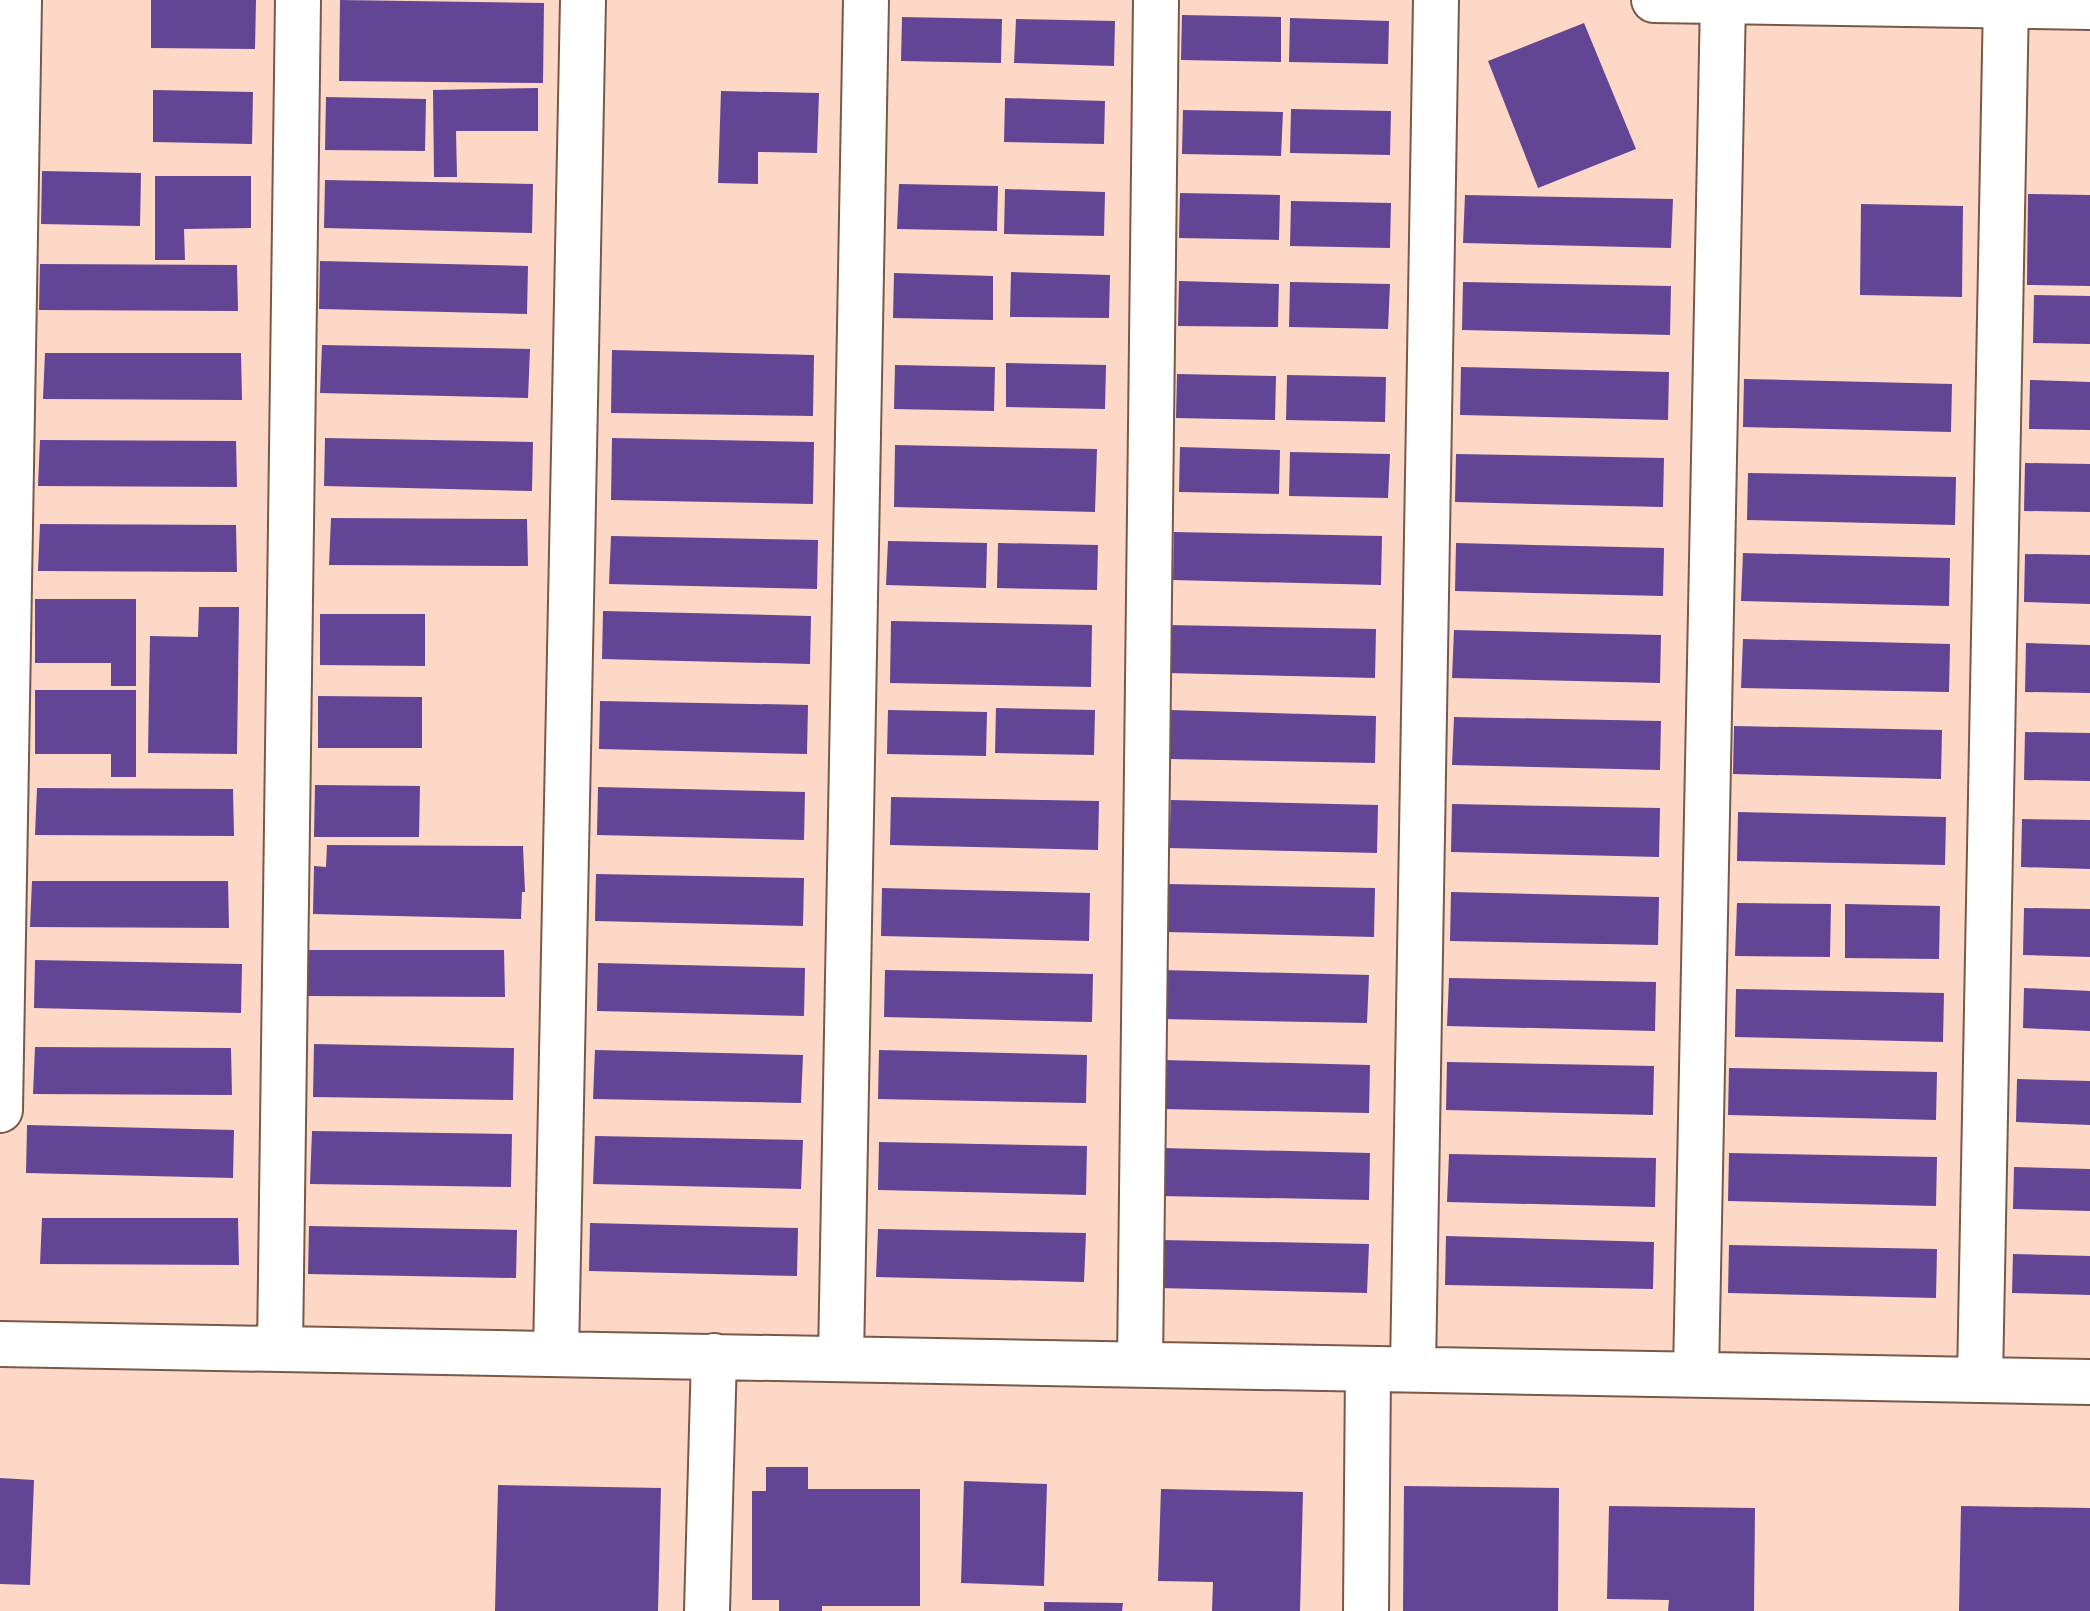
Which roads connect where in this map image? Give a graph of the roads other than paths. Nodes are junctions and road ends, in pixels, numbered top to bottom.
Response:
1 (19, 0) edge
2 (298, 0) edge
3 (583, 0) edge
4 (866, 0) edge
5 (1156, 0) edge
6 (1436, 0) edge
7 (1654, 0) edge
8 (1723, 1) edge
9 (2006, 3) edge
10 (2090, 7) edge
11 (0, 1110) edge
12 (0, 1344) edge
13 (280, 1349) junction
14 (556, 1354) junction
15 (714, 1356) junction
16 (841, 1359) junction
17 (1140, 1364) junction
18 (1368, 1369) junction
19 (1413, 1369) junction
20 (1696, 1374) junction
21 (1980, 1380) junction
22 (2090, 1382) edge
23 (707, 1611) edge
24 (1366, 1611) edge

1 - 11 street
2 - 13 street
3 - 14 street
4 - 16 street
5 - 17 street
6 - 19 street
7 - 8 street
8 - 9 street
8 - 20 street
9 - 10 street
9 - 21 street
12 - 13 street
13 - 14 street
14 - 15 street
15 - 16 street
15 - 23 street
16 - 17 street
17 - 18 street
18 - 19 street
18 - 24 street
19 - 20 street
20 - 21 street
21 - 22 street

